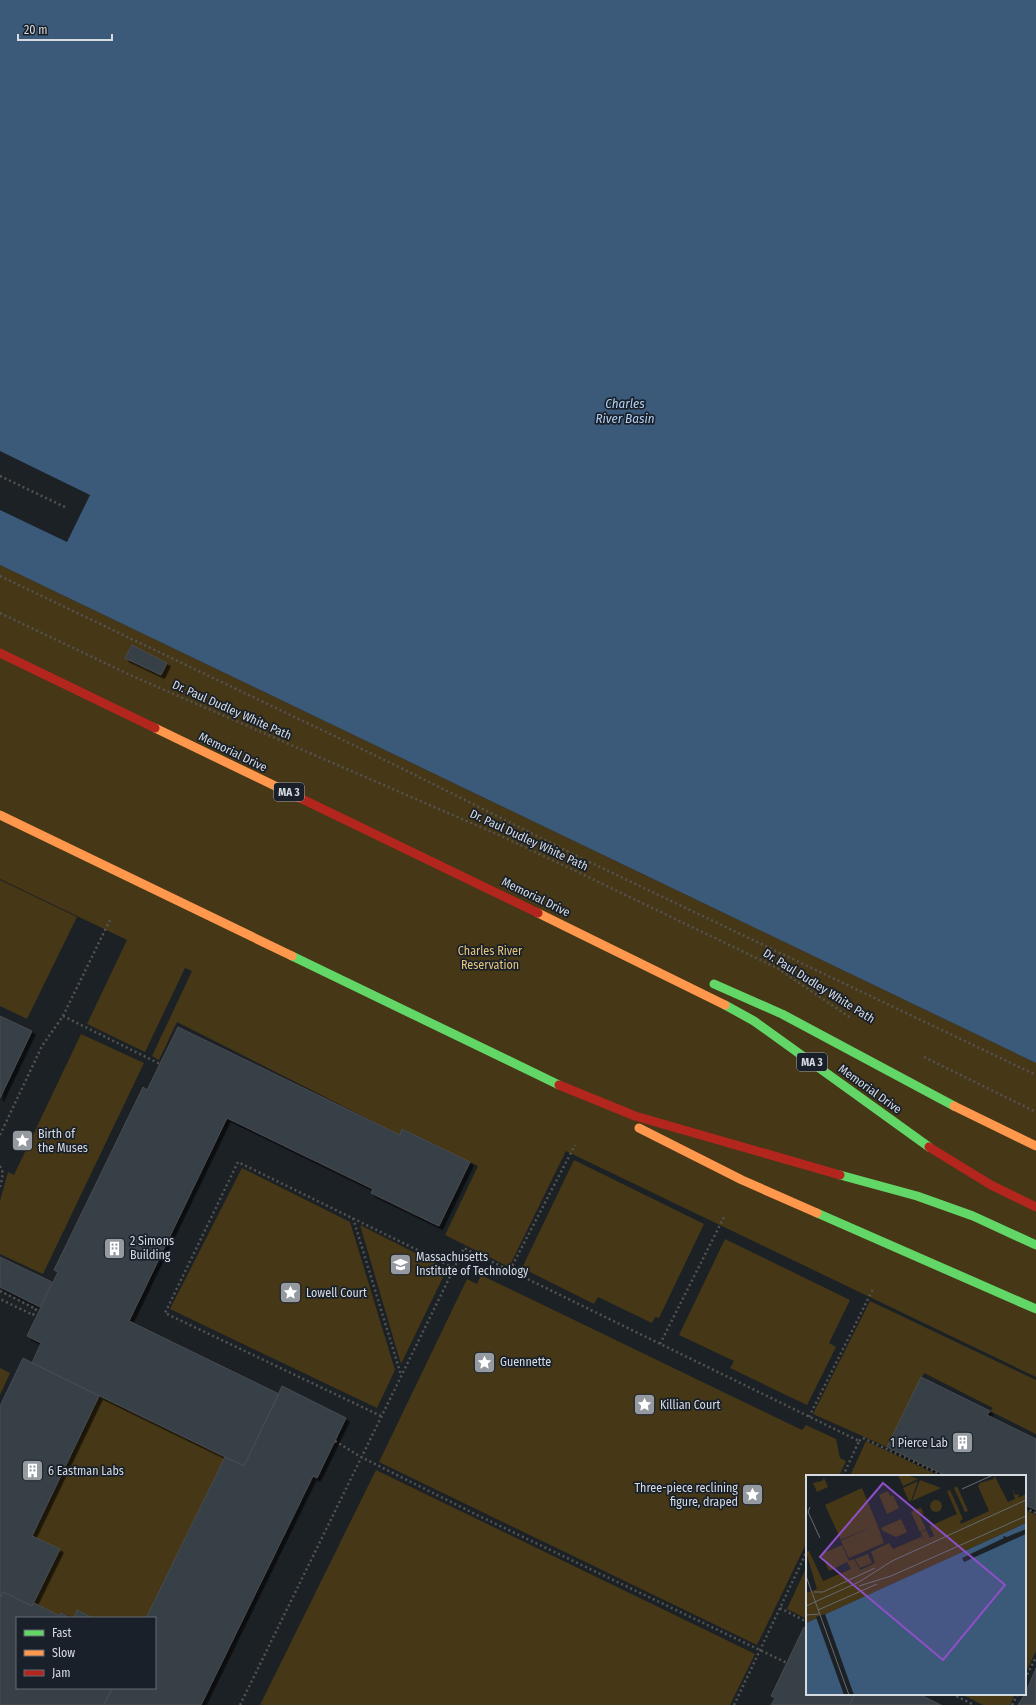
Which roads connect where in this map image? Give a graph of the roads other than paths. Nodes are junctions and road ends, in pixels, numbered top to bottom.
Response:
1 (0, 653) edge
2 (0, 815) edge
3 (579, 932) junction
4 (673, 969) dead end
5 (707, 982) dead end
6 (578, 1094) junction
7 (1036, 1146) edge
8 (1036, 1207) edge
9 (1036, 1245) edge
10 (1036, 1309) edge

1 - 3 highway, Memorial Drive / MA 3
2 - 6 highway
3 - 4 highway
3 - 8 highway, Memorial Drive / MA 3
5 - 7 highway
6 - 9 highway
6 - 10 highway

